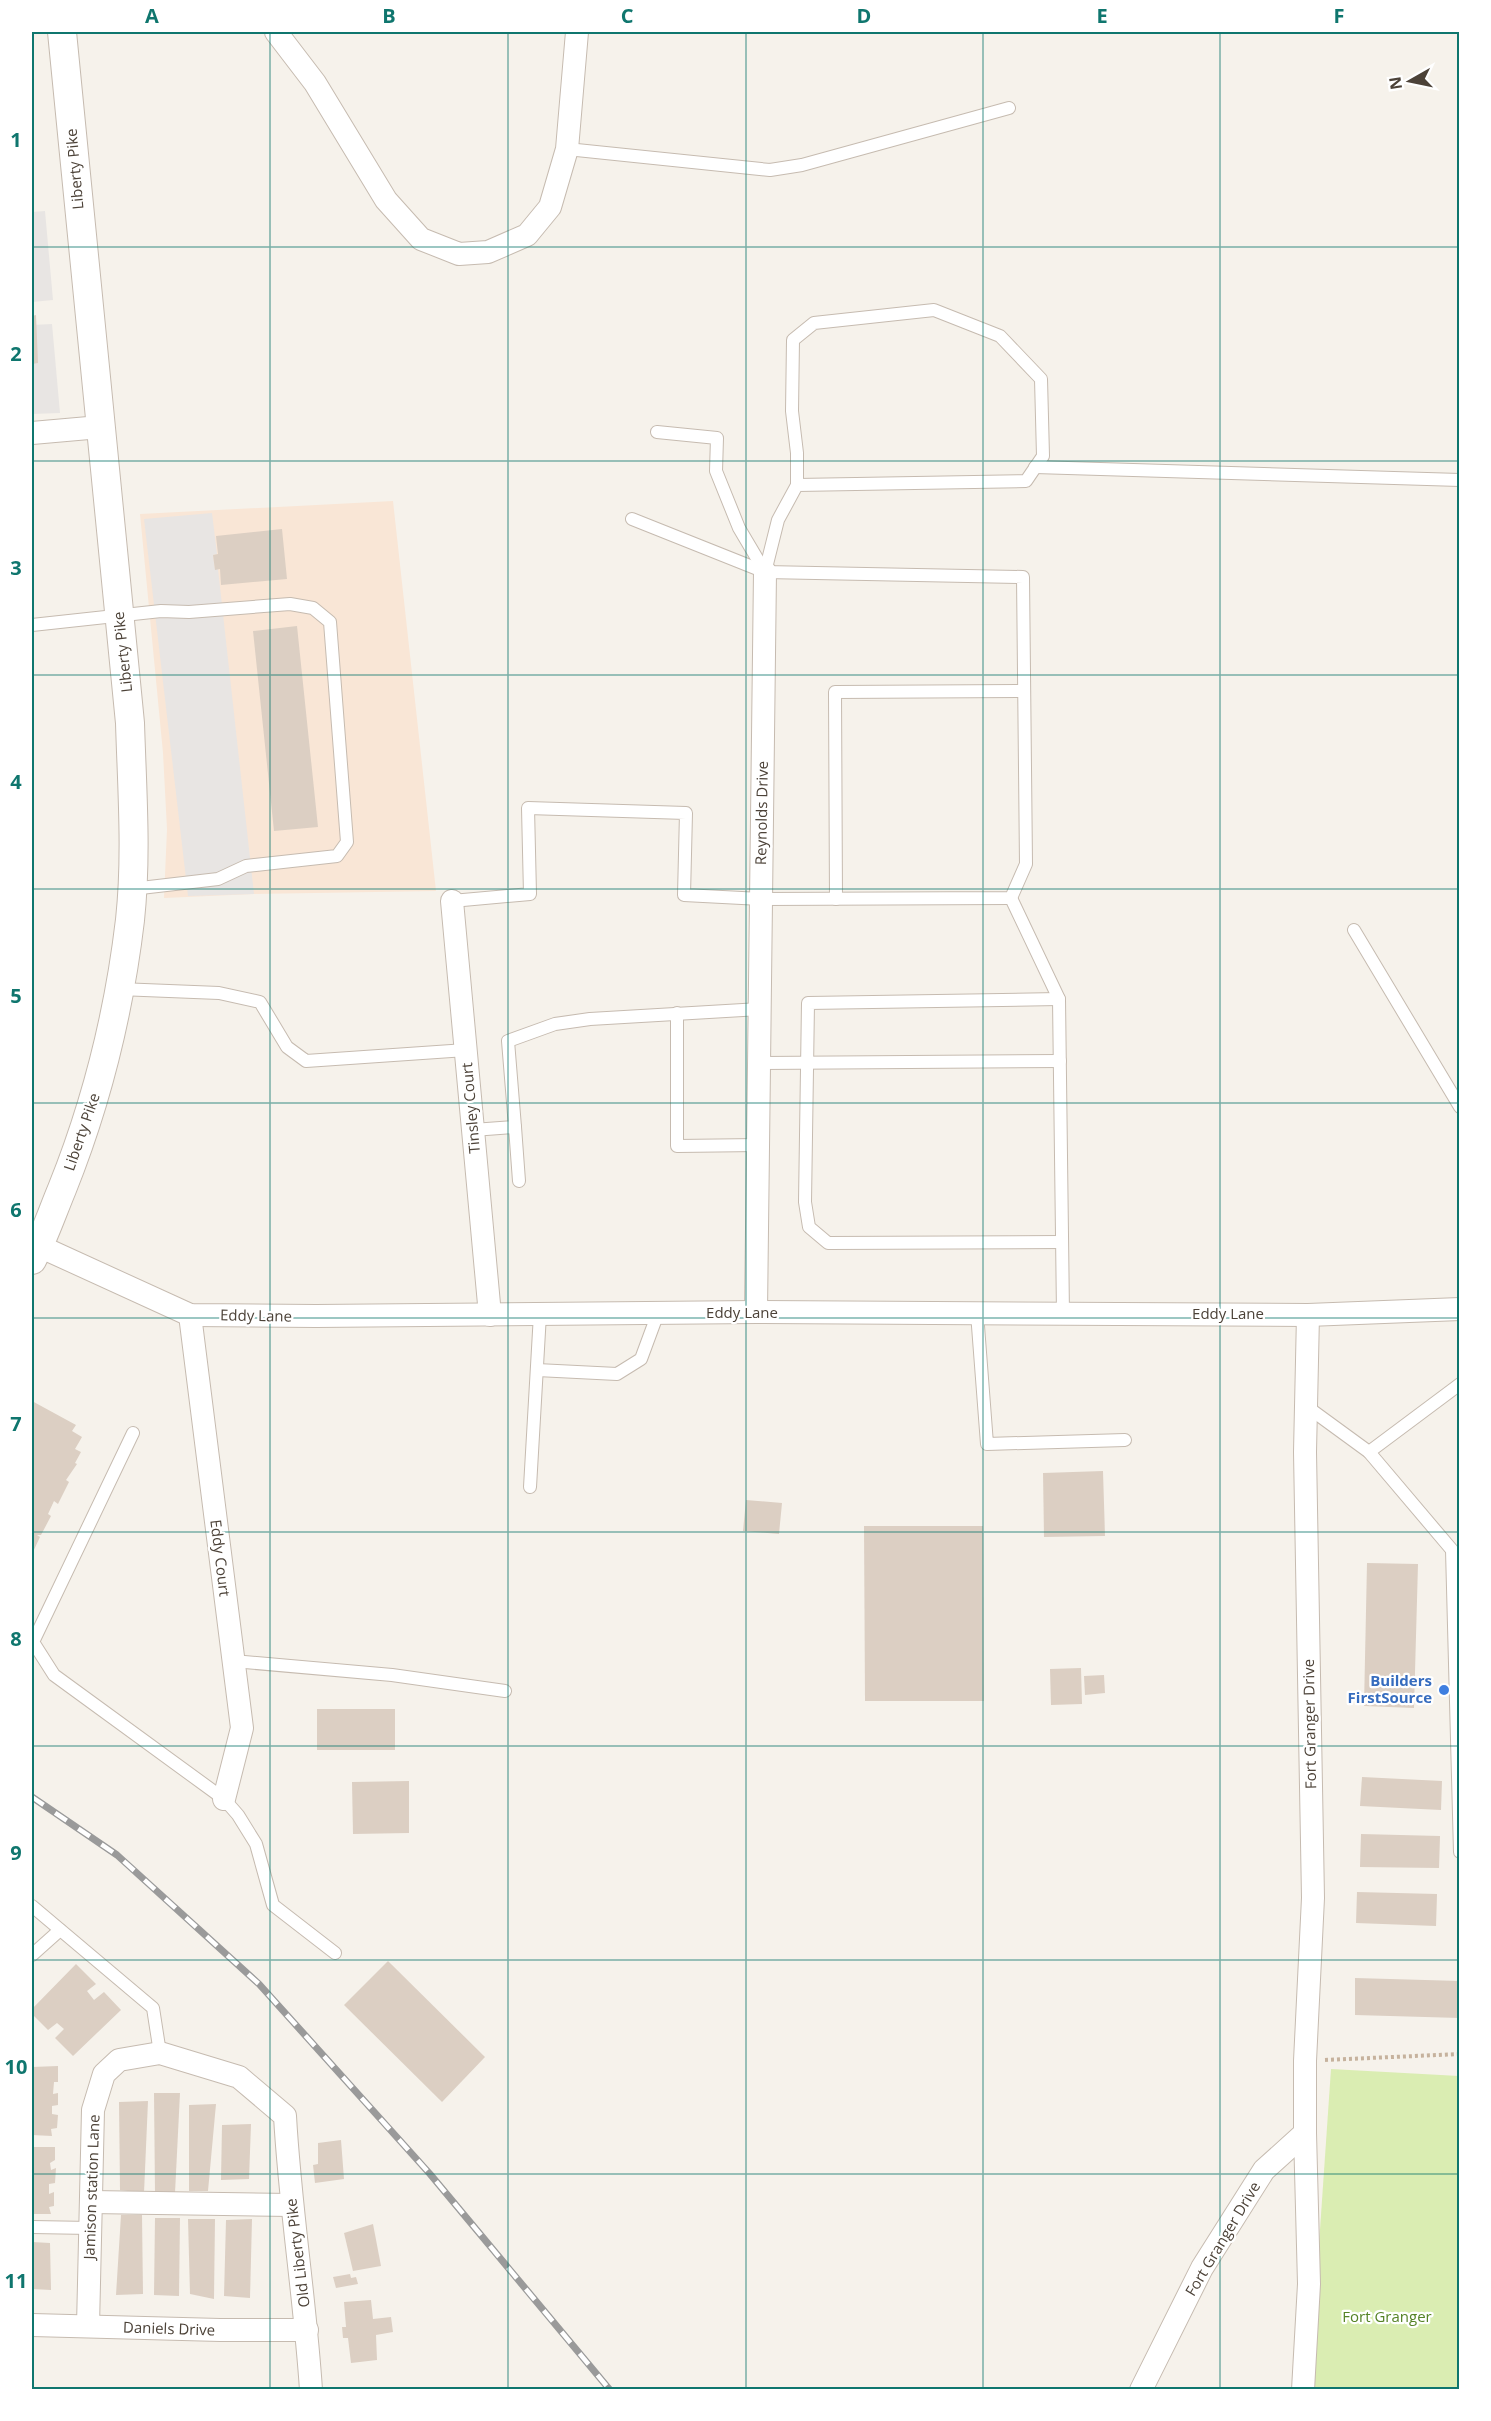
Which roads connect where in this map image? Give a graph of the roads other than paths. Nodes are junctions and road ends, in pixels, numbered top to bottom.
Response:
1 (62, 32) edge
2 (276, 32) edge
3 (577, 32) edge
4 (1009, 108) dead end
5 (567, 149) junction
6 (100, 428) junction
7 (657, 432) dead end
8 (32, 433) edge
9 (1035, 467) junction
10 (1460, 480) edge
11 (797, 485) junction
12 (632, 519) dead end
13 (765, 572) junction
14 (119, 617) junction
15 (32, 625) edge
16 (1023, 691) junction
17 (131, 889) junction
18 (1011, 898) junction
19 (761, 899) junction
20 (836, 899) junction
21 (452, 901) joint
22 (1354, 930) dead end
23 (120, 989) junction
24 (1059, 999) junction
25 (760, 1009) junction
26 (676, 1013) junction
27 (466, 1050) junction
28 (1060, 1060) junction
29 (759, 1063) junction
30 (807, 1064) junction
31 (1460, 1107) edge
32 (515, 1127) junction
33 (473, 1130) junction
34 (758, 1145) junction
35 (519, 1181) dead end
36 (1062, 1242) junction
37 (35, 1253) edge
38 (1460, 1309) edge
39 (756, 1312) junction
40 (658, 1313) junction
41 (977, 1313) junction
42 (540, 1314) junction
43 (1063, 1314) junction
44 (190, 1315) junction
45 (490, 1315) junction
46 (1308, 1315) junction
47 (537, 1370) junction
48 (1460, 1384) edge
49 (1306, 1406) junction
50 (133, 1433) dead end
51 (1125, 1440) dead end
52 (1369, 1452) junction
53 (530, 1487) dead end
54 (233, 1661) junction
55 (1457, 1677) edge
56 (505, 1690) dead end
57 (224, 1799) junction
58 (1460, 1852) edge
59 (32, 1906) edge
60 (60, 1929) junction
61 (335, 1953) dead end
62 (32, 1955) edge
63 (160, 2052) junction
64 (285, 2116) joint
65 (1305, 2133) junction
66 (91, 2202) junction
67 (292, 2205) junction
68 (32, 2227) edge
69 (91, 2228) junction
70 (32, 2325) edge
71 (88, 2326) junction
72 (307, 2330) junction
73 (311, 2390) edge
74 (1142, 2390) edge
75 (1303, 2390) edge

1 - 6 street, Liberty Pike
2 - 5 street
3 - 5 street
4 - 5 lane
6 - 8 street
6 - 14 street, Liberty Pike
7 - 13 lane
9 - 10 lane
9 - 11 lane
9 - 11 lane
11 - 13 lane
12 - 13 lane
13 - 16 lane
13 - 19 street, Reynolds Drive
14 - 15 lane
14 - 17 street, Liberty Pike
14 - 17 lane
16 - 18 lane
16 - 20 lane
17 - 23 street, Liberty Pike
18 - 20 lane
18 - 24 lane
19 - 20 lane
19 - 21 lane
19 - 25 street, Reynolds Drive
21 - 27 street, Tinsley Court
22 - 31 lane
23 - 27 lane
23 - 37 street, Liberty Pike
24 - 28 lane
24 - 30 lane
25 - 26 lane
25 - 29 street, Reynolds Drive
26 - 32 lane
26 - 34 lane
27 - 33 street, Tinsley Court
28 - 30 lane
28 - 36 lane
29 - 30 lane
29 - 34 street, Reynolds Drive
30 - 36 lane
32 - 33 lane
32 - 35 lane
33 - 45 street, Tinsley Court
34 - 39 street, Reynolds Drive
36 - 43 lane
37 - 44 street, Eddy Lane
38 - 46 street, Eddy Lane
39 - 40 street, Eddy Lane
39 - 41 street, Eddy Lane
40 - 42 street, Eddy Lane
40 - 47 lane
41 - 43 street, Eddy Lane
41 - 51 lane
42 - 45 street, Eddy Lane
42 - 47 lane
43 - 46 street, Eddy Lane
44 - 45 street, Eddy Lane
44 - 54 street, Eddy Court
46 - 49 street, Fort Granger Drive
47 - 53 lane
48 - 52 lane
49 - 52 lane
49 - 65 street, Fort Granger Drive
50 - 57 lane
52 - 55 lane
54 - 56 lane
54 - 57 street, Eddy Court
55 - 58 lane
57 - 61 lane
59 - 60 lane
60 - 62 lane
60 - 63 lane
63 - 64 street, Jamison station Lane
63 - 66 street, Jamison station Lane
64 - 67 street, Old Liberty Pike
65 - 74 street, Fort Granger Drive
65 - 75 street, Fort Granger Drive
66 - 67 street
66 - 69 street, Jamison station Lane
67 - 72 street, Old Liberty Pike
68 - 69 lane
69 - 71 street, Jamison station Lane
70 - 71 street, Daniels Drive
71 - 72 street, Daniels Drive
72 - 73 street, Old Liberty Pike

